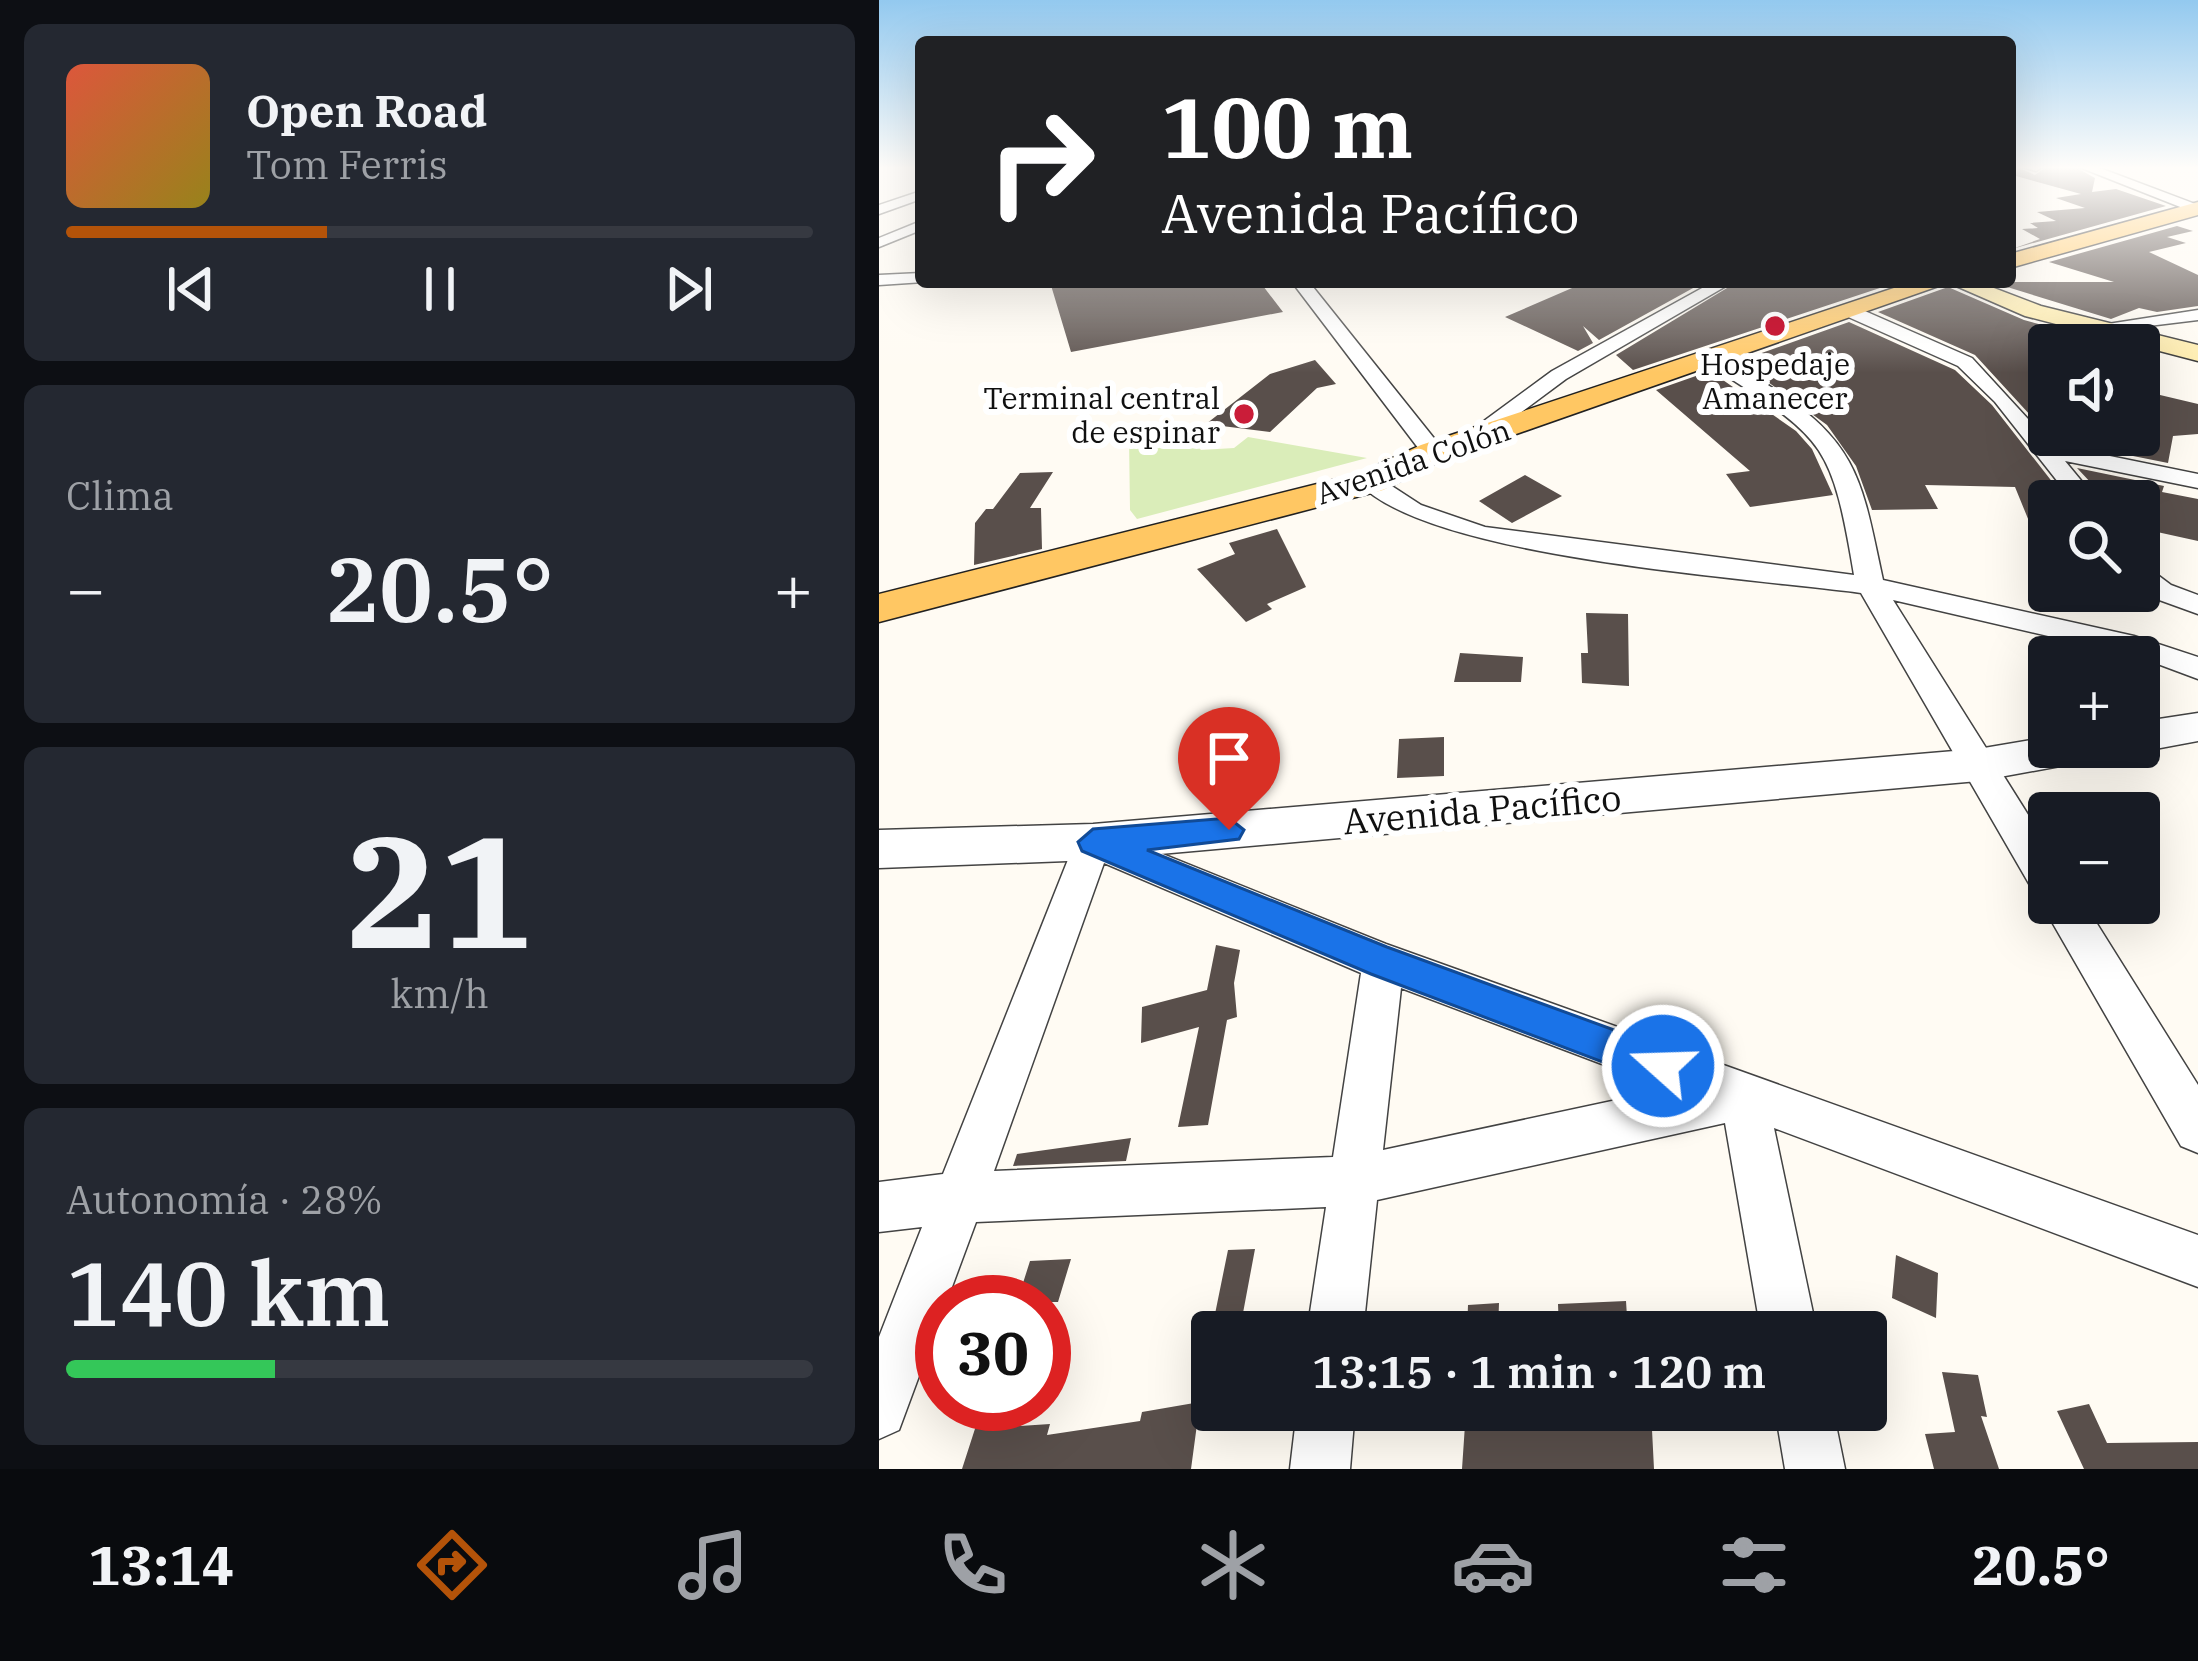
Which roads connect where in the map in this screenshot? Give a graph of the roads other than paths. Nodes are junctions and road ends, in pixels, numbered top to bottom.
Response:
1 (2102, 236) edge
2 (2016, 259) edge
3 (915, 278) edge
4 (879, 280) edge
5 (1305, 288) edge
6 (1715, 288) edge
7 (1920, 288) edge
8 (1978, 288) edge
9 (2005, 288) edge
10 (1853, 312) junction
11 (2198, 315) edge
12 (2098, 324) edge
13 (2098, 324) edge
14 (2111, 324) edge
15 (2160, 334) edge
16 (2198, 340) edge
17 (2160, 341) edge
18 (2198, 352) edge
19 (1715, 360) junction
20 (2028, 430) edge
21 (1449, 447) junction
22 (2052, 456) edge
23 (2076, 456) edge
24 (2070, 480) edge
25 (2198, 481) edge
26 (1370, 482) junction
27 (1870, 586) junction
28 (2160, 590) edge
29 (2198, 605) edge
30 (879, 608) edge
31 (2198, 668) edge
32 (2198, 727) edge
33 (2160, 733) edge
34 (2028, 756) edge
35 (1979, 765) junction
36 (1093, 842) junction
37 (2028, 847) edge
38 (879, 849) edge
39 (2075, 924) edge
40 (1383, 962) junction
41 (1744, 1096) junction
42 (2198, 1129) edge
43 (1351, 1181) junction
44 (963, 1197) junction
45 (879, 1207) edge
46 (2198, 1261) edge
47 (1337, 1311) edge
48 (1785, 1311) edge
49 (879, 1410) edge
50 (1324, 1431) edge
51 (1808, 1431) edge
52 (1320, 1469) edge
53 (1815, 1469) edge

1 - 2 main road
3 - 4 street
5 - 21 street
6 - 21 street
7 - 10 main road, Avenida Colón
8 - 12 main road
9 - 13 main road
10 - 19 main road, Avenida Colón
10 - 20 street
11 - 14 street
15 - 16 main road
17 - 18 main road
19 - 21 main road, Avenida Colón
19 - 27 street
21 - 26 main road, Avenida Colón
22 - 24 street
23 - 25 street
26 - 27 street
26 - 30 main road, Avenida Colón
27 - 31 street
27 - 35 street
28 - 29 street
32 - 33 street
34 - 35 street, Avenida Pacífico
35 - 36 street, Avenida Pacífico
35 - 37 street
36 - 38 street, Avenida Pacífico
36 - 40 street
36 - 44 street
39 - 42 street
40 - 41 street
40 - 43 street
41 - 43 street
41 - 46 street
41 - 48 street
43 - 44 street
43 - 47 street
44 - 45 street
44 - 49 street
50 - 52 street
51 - 53 street

